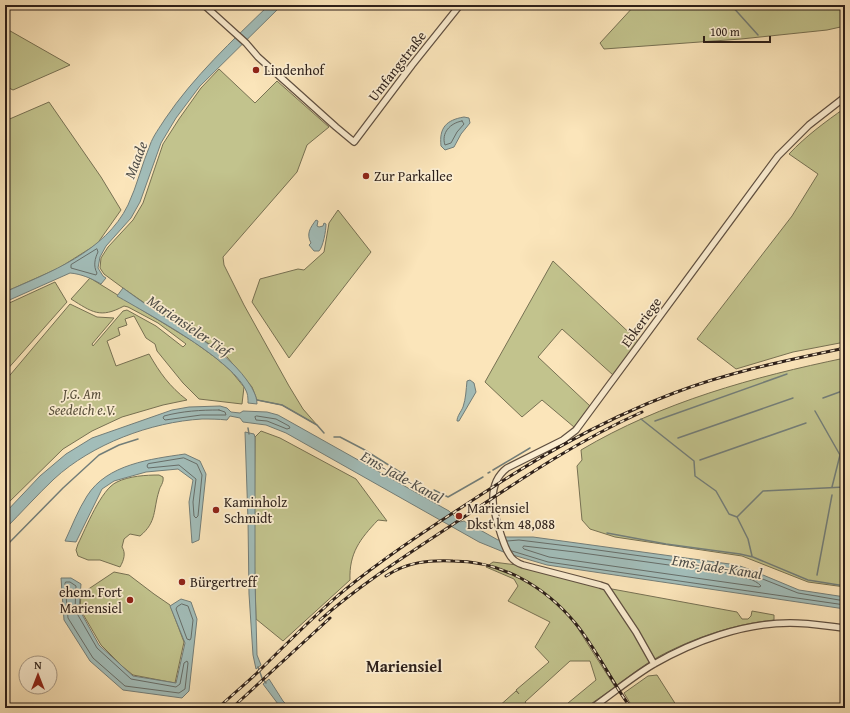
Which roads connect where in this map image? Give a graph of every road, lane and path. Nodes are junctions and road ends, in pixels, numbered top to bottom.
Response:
1 (204, 5) edge
2 (460, 5) edge
3 (845, 97) edge
4 (845, 628) edge
5 (654, 664) junction
6 (592, 708) edge

1 - 2 street, Umfangstraße
3 - 5 street, Ebkeriege
4 - 5 street
5 - 6 street

